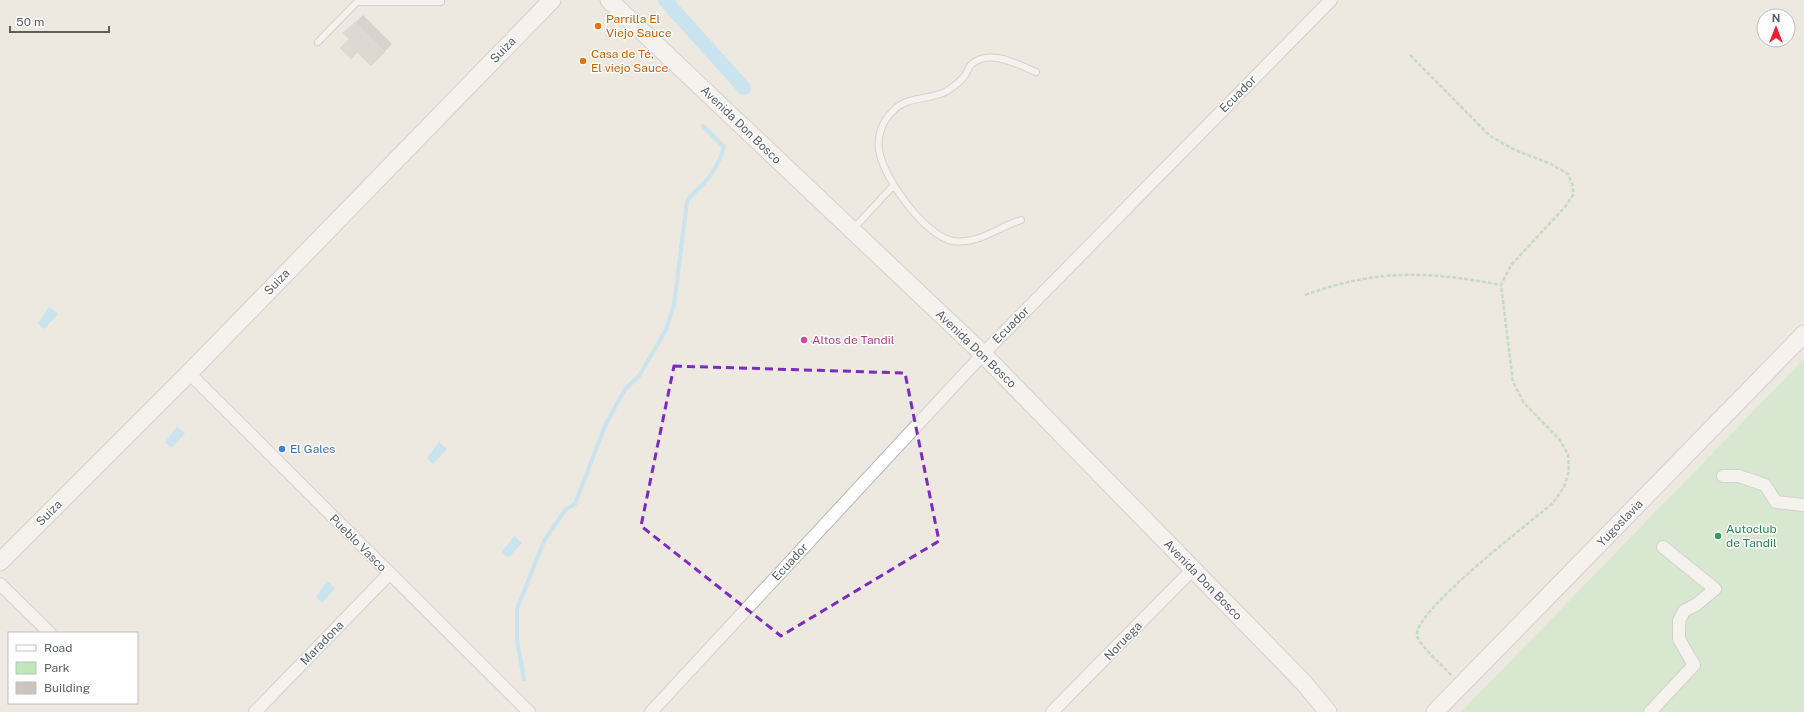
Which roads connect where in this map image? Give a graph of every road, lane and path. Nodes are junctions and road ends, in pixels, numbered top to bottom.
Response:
1 (441, 0) edge
2 (552, 0) edge
3 (609, 0) edge
4 (1331, 0) edge
5 (358, 1) edge
6 (318, 42) dead end
7 (1410, 55) dead end
8 (1036, 72) dead end
9 (894, 185) junction
10 (1021, 220) dead end
11 (852, 230) junction
12 (1501, 285) junction
13 (1305, 295) dead end
14 (1804, 334) edge
15 (982, 354) junction
16 (189, 373) junction
17 (1723, 476) dead end
18 (1804, 505) edge
19 (1663, 547) dead end
20 (0, 562) edge
21 (1193, 569) junction
22 (390, 574) junction
23 (0, 584) edge
24 (49, 632) edge
25 (1462, 685) junction
26 (255, 712) edge
27 (528, 712) edge
28 (651, 712) edge
29 (1052, 712) edge
30 (1328, 712) edge
31 (1435, 712) edge
32 (1650, 712) edge

1 - 5 lane
2 - 16 street, Suiza
3 - 11 street, Avenida Don Bosco
4 - 15 street, Ecuador
5 - 6 lane
7 - 12 path
8 - 9 lane
9 - 10 lane
9 - 11 lane
11 - 15 street, Avenida Don Bosco
12 - 13 path
12 - 25 path
14 - 25 street, Yugoslavia
15 - 21 street, Avenida Don Bosco
15 - 28 street, Ecuador
16 - 20 street, Suiza
16 - 22 street, Pueblo Vasco
17 - 18 street
19 - 32 street
21 - 29 street, Noruega
21 - 30 street, Avenida Don Bosco
22 - 26 street, Maradona
22 - 27 street, Pueblo Vasco
23 - 24 street
25 - 31 street, Yugoslavia

